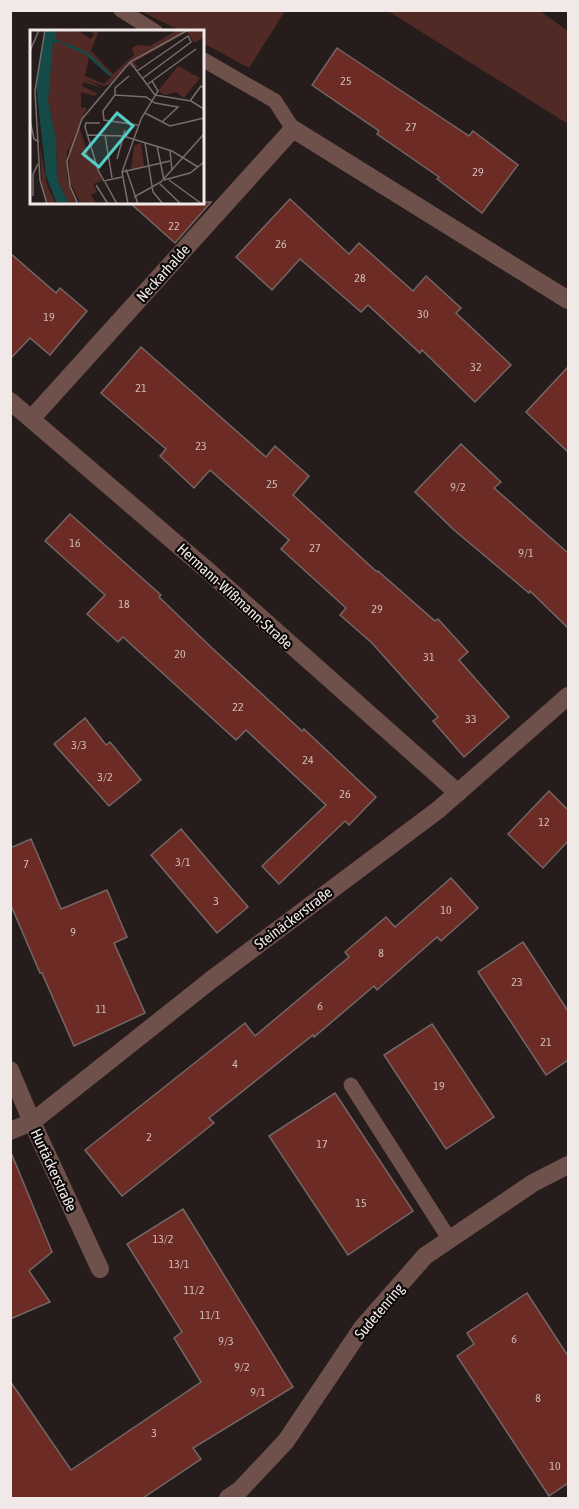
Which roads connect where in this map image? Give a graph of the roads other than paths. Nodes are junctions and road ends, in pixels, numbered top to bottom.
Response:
1 (121, 10) edge
2 (153, 30) edge
3 (204, 60) edge
4 (293, 129) junction
5 (568, 300) edge
6 (10, 401) edge
7 (32, 418) junction
8 (568, 696) edge
9 (458, 793) junction
10 (10, 1070) edge
11 (351, 1085) dead end
12 (32, 1122) junction
13 (10, 1131) edge
14 (568, 1165) edge
15 (450, 1240) junction
16 (100, 1269) dead end
17 (228, 1498) edge

1 - 2 lane
3 - 4 lane
4 - 5 street
4 - 7 street, Neckarhalde
6 - 7 street, Hermann-Wißmann-Straße
7 - 9 street, Hermann-Wißmann-Straße
8 - 9 street, Steinäckerstraße
9 - 12 street, Steinäckerstraße
10 - 12 street, Hurtäckerstraße
11 - 15 lane
12 - 13 street, Steinäckerstraße
12 - 16 street, Hurtäckerstraße
14 - 15 street, Sudetenring
15 - 17 street, Sudetenring

